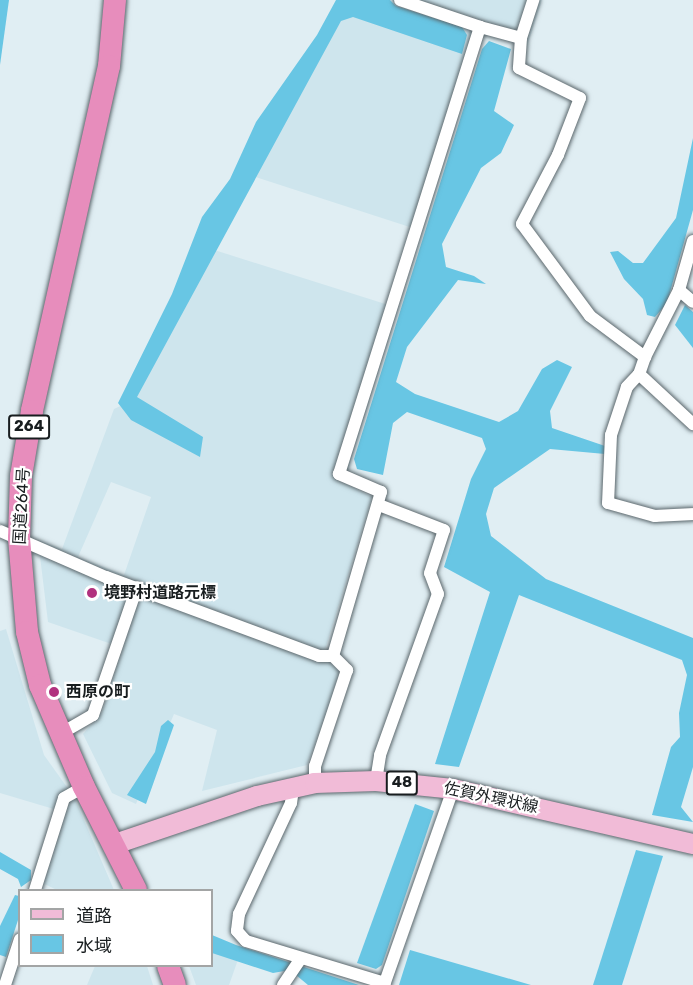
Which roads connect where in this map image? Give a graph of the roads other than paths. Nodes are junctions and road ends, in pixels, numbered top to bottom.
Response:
1 (115, 0) edge
2 (400, 0) edge
3 (533, 0) edge
4 (480, 27) junction
5 (521, 38) junction
6 (693, 241) edge
7 (679, 290) junction
8 (693, 302) edge
9 (645, 357) junction
10 (639, 374) junction
11 (693, 424) edge
12 (379, 505) junction
13 (693, 514) edge
14 (9, 535) edge
15 (137, 587) junction
16 (333, 656) junction
17 (60, 734) junction
18 (376, 781) junction
19 (315, 783) junction
20 (84, 787) junction
21 (293, 789) junction
22 (453, 789) junction
23 (115, 844) junction
24 (693, 844) edge
25 (36, 889) edge
26 (135, 889) edge
27 (18, 945) edge
28 (301, 958) junction
29 (168, 967) edge
30 (286, 979) edge
31 (385, 984) edge
32 (5, 985) edge
33 (175, 985) edge

1 - 14 highway, 国道264号 / 264
2 - 4 street
3 - 5 street
4 - 5 street
4 - 12 street
5 - 9 street
6 - 7 street
7 - 8 street
7 - 9 street
9 - 10 street
10 - 11 street
10 - 13 street
12 - 16 street
12 - 18 street
14 - 15 street
14 - 17 highway, 国道264号 / 264
15 - 16 street
15 - 17 street
16 - 19 street
17 - 20 highway, 国道264号 / 264
18 - 19 main road, 佐賀外環状線 / 48
18 - 22 main road, 佐賀外環状線 / 48
19 - 21 main road, 佐賀外環状線 / 48
20 - 23 highway, 国道264号 / 264
20 - 25 street
21 - 23 main road, 佐賀外環状線 / 48
21 - 28 street
22 - 24 main road, 佐賀外環状線 / 48
22 - 31 street
23 - 26 highway, 国道264号 / 264
27 - 32 street
28 - 30 street
28 - 31 street
29 - 33 highway

